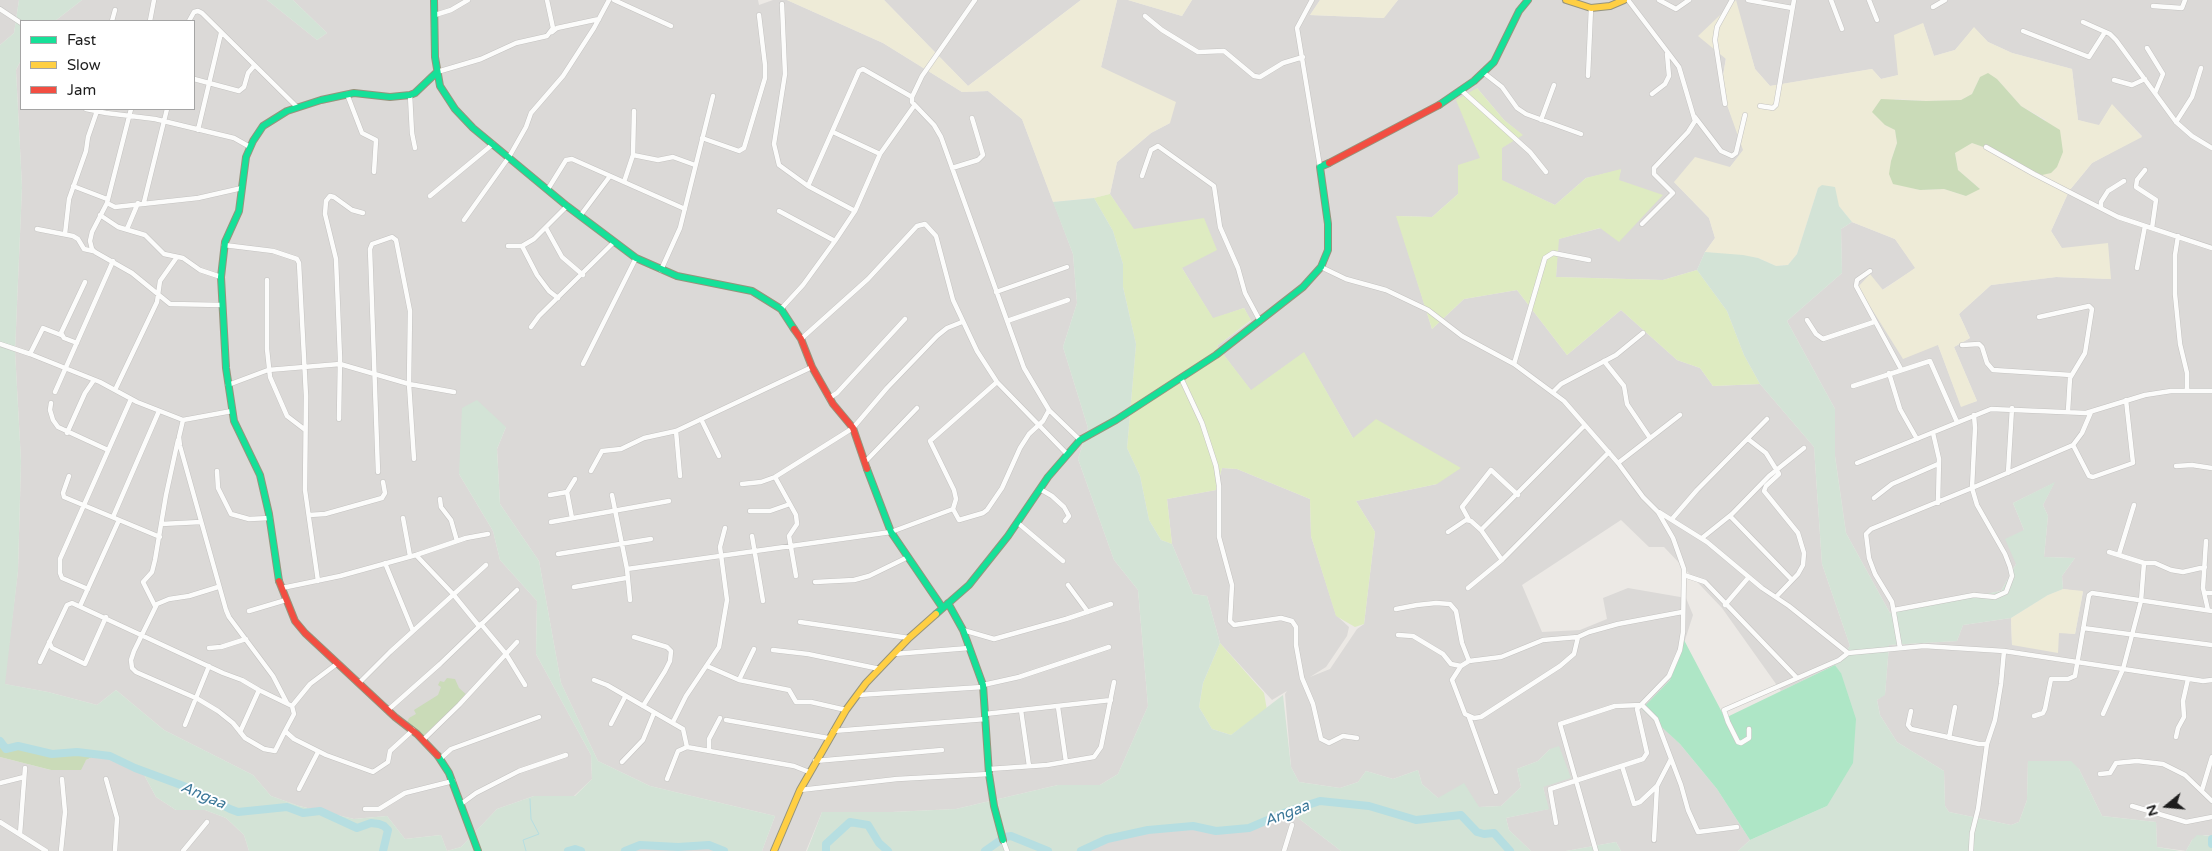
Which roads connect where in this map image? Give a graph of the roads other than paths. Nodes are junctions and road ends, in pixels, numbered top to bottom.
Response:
1 (154, 0) edge
2 (434, 0) edge
3 (468, 0) edge
4 (549, 0) edge
5 (608, 0) edge
6 (614, 0) edge
7 (975, 0) edge
8 (1312, 0) edge
9 (1528, 0) edge
10 (1566, 0) edge
11 (1624, 0) edge
12 (1628, 0) edge
13 (1659, 0) edge
14 (1689, 0) edge
15 (1732, 0) edge
16 (1748, 0) edge
17 (1794, 0) edge
18 (1831, 0) edge
19 (1869, 0) edge
20 (1945, 0) edge
21 (2186, 0) edge
22 (782, 4) dead end
23 (2153, 6) dead end
24 (1933, 7) dead end
25 (1591, 8) junction
26 (1792, 8) junction
27 (0, 9) edge
28 (115, 10) dead end
29 (435, 15) junction
30 (758, 15) dead end
31 (1145, 16) dead end
32 (599, 19) junction
33 (112, 20) edge
34 (150, 20) edge
35 (189, 20) edge
36 (1877, 20) dead end
37 (20, 21) edge
38 (2083, 22) dead end
39 (671, 26) dead end
40 (1842, 29) dead end
41 (2023, 31) dead end
42 (2104, 32) junction
43 (222, 33) junction
44 (551, 33) junction
45 (2147, 48) dead end
46 (1667, 53) junction
47 (1302, 57) junction
48 (254, 66) junction
49 (2201, 68) dead end
50 (437, 72) junction
51 (1484, 73) junction
52 (1588, 76) dead end
53 (195, 79) edge
54 (2145, 79) junction
55 (2114, 80) dead end
56 (209, 83) junction
57 (1554, 86) dead end
58 (1461, 90) junction
59 (2155, 93) junction
60 (347, 94) junction
61 (1652, 94) dead end
62 (410, 95) junction
63 (713, 96) dead end
64 (912, 97) junction
65 (1724, 104) dead end
66 (914, 106) junction
67 (1760, 106) dead end
68 (296, 107) junction
69 (97, 110) edge
70 (131, 110) edge
71 (167, 110) edge
72 (634, 111) dead end
73 (129, 115) junction
74 (1745, 115) dead end
75 (1694, 116) junction
76 (972, 118) dead end
77 (1541, 120) junction
78 (164, 122) junction
79 (2176, 122) junction
80 (198, 130) junction
81 (833, 132) junction
82 (1581, 134) dead end
83 (702, 138) junction
84 (2212, 140) edge
85 (493, 144) junction
86 (1986, 146) dead end
87 (250, 147) junction
88 (2211, 147) edge
89 (415, 148) dead end
90 (880, 154) junction
91 (633, 155) junction
92 (509, 157) junction
93 (695, 164) junction
94 (1320, 167) junction
95 (952, 168) junction
96 (2145, 170) dead end
97 (374, 172) dead end
98 (1546, 172) dead end
99 (610, 176) junction
100 (1142, 176) dead end
101 (2124, 181) dead end
102 (624, 182) junction
103 (73, 186) junction
104 (808, 186) junction
105 (242, 188) junction
106 (548, 190) junction
107 (430, 196) dead end
108 (107, 201) junction
109 (144, 202) junction
110 (138, 203) junction
111 (567, 206) junction
112 (2101, 208) junction
113 (685, 209) junction
114 (855, 210) junction
115 (779, 211) dead end
116 (363, 213) dead end
117 (100, 216) junction
118 (580, 216) junction
119 (464, 220) dead end
120 (1642, 224) dead end
121 (2145, 226) junction
122 (546, 228) junction
123 (2152, 228) junction
124 (37, 229) dead end
125 (127, 230) junction
126 (66, 234) junction
127 (2178, 236) junction
128 (835, 241) junction
129 (614, 242) junction
130 (224, 245) junction
131 (508, 246) dead end
132 (522, 246) junction
133 (2212, 248) edge
134 (93, 251) junction
135 (177, 257) junction
136 (636, 258) junction
137 (1589, 260) dead end
138 (114, 261) junction
139 (1067, 267) dead end
140 (1322, 268) junction
141 (2137, 268) dead end
142 (661, 270) junction
143 (1870, 271) dead end
144 (582, 275) junction
145 (221, 277) junction
146 (267, 280) dead end
147 (85, 282) dead end
148 (996, 292) junction
149 (159, 295) junction
150 (558, 298) junction
151 (1068, 300) dead end
152 (222, 305) junction
153 (781, 310) junction
154 (2039, 317) dead end
155 (905, 319) dead end
156 (1807, 320) dead end
157 (1007, 321) junction
158 (1260, 321) junction
159 (962, 322) junction
160 (1874, 322) junction
161 (531, 327) dead end
162 (1643, 333) dead end
163 (62, 335) junction
164 (801, 339) junction
165 (77, 343) junction
166 (0, 344) edge
167 (1962, 344) dead end
168 (30, 354) junction
169 (1604, 361) junction
170 (340, 364) junction
171 (583, 364) dead end
172 (1514, 364) junction
173 (304, 366) junction
174 (66, 367) junction
175 (812, 368) junction
176 (1901, 369) junction
177 (268, 370) junction
178 (375, 373) junction
179 (1889, 373) junction
180 (2071, 374) junction
181 (1181, 378) junction
182 (94, 380) junction
183 (997, 382) junction
184 (410, 384) junction
185 (228, 386) junction
186 (1853, 386) dead end
187 (115, 390) junction
188 (2188, 391) junction
189 (2212, 391) edge
190 (55, 392) dead end
191 (454, 392) dead end
192 (1553, 392) junction
193 (829, 398) junction
194 (131, 399) junction
195 (2126, 400) junction
196 (51, 404) dead end
197 (917, 408) dead end
198 (2012, 408) junction
199 (1049, 410) junction
200 (160, 411) junction
201 (232, 411) junction
202 (2068, 412) junction
203 (2091, 412) junction
204 (1680, 415) dead end
205 (1974, 415) junction
206 (339, 419) dead end
207 (701, 419) junction
208 (1767, 419) dead end
209 (183, 420) junction
210 (1957, 422) junction
211 (1038, 425) junction
212 (1585, 426) junction
213 (853, 428) junction
214 (304, 429) junction
215 (676, 431) junction
216 (67, 433) junction
217 (1933, 433) junction
218 (179, 437) junction
219 (1650, 438) junction
220 (1748, 439) junction
221 (1917, 439) junction
222 (1080, 440) junction
223 (2074, 445) junction
224 (1804, 448) dead end
225 (108, 450) junction
226 (1608, 452) junction
227 (1067, 454) junction
228 (719, 456) dead end
229 (414, 459) dead end
230 (865, 462) junction
231 (1618, 463) junction
232 (1857, 463) dead end
233 (1938, 464) junction
234 (2176, 466) dead end
235 (2212, 468) edge
236 (591, 470) dead end
237 (1776, 470) junction
238 (216, 471) dead end
239 (378, 472) dead end
240 (2008, 472) junction
241 (69, 476) dead end
242 (680, 476) dead end
243 (775, 477) junction
244 (575, 480) dead end
245 (383, 482) dead end
246 (742, 484) dead end
247 (1972, 488) junction
248 (1040, 489) junction
249 (567, 492) junction
250 (550, 495) dead end
251 (612, 495) dead end
252 (1518, 495) junction
253 (1874, 498) dead end
254 (440, 499) dead end
255 (669, 501) dead end
256 (1938, 503) junction
257 (790, 504) junction
258 (84, 505) junction
259 (2134, 505) dead end
260 (953, 509) junction
261 (615, 511) junction
262 (750, 512) dead end
263 (1658, 512) junction
264 (309, 515) junction
265 (1730, 516) junction
266 (113, 517) junction
267 (270, 518) junction
268 (402, 518) dead end
269 (572, 518) junction
270 (1672, 519) junction
271 (119, 520) junction
272 (1469, 520) junction
273 (1065, 521) dead end
274 (201, 522) junction
275 (551, 522) dead end
276 (1018, 523) junction
277 (161, 524) junction
278 (725, 528) dead end
279 (1481, 530) junction
280 (891, 532) junction
281 (1448, 532) dead end
282 (488, 534) dead end
283 (752, 536) dead end
284 (160, 538) junction
285 (1702, 538) junction
286 (651, 539) dead end
287 (457, 541) junction
288 (2206, 541) dead end
289 (622, 544) junction
290 (790, 546) junction
291 (755, 552) junction
292 (2109, 552) dead end
293 (558, 554) dead end
294 (2119, 554) junction
295 (416, 555) junction
296 (410, 556) junction
297 (722, 557) junction
298 (908, 557) junction
299 (1063, 560) dead end
300 (1502, 560) junction
301 (385, 563) junction
302 (2144, 563) junction
303 (486, 565) dead end
304 (2205, 567) junction
305 (627, 569) junction
306 (1684, 575) junction
307 (796, 576) dead end
308 (626, 578) junction
309 (1748, 578) junction
310 (1792, 580) junction
311 (318, 581) junction
312 (815, 582) dead end
313 (1068, 586) dead end
314 (218, 587) junction
315 (574, 587) dead end
316 (282, 588) junction
317 (1468, 588) dead end
318 (88, 589) junction
319 (518, 590) dead end
320 (2204, 593) junction
321 (2212, 593) edge
322 (453, 594) junction
323 (1776, 597) junction
324 (286, 600) junction
325 (630, 600) dead end
326 (763, 601) dead end
327 (2141, 601) junction
328 (948, 603) junction
329 (1111, 604) dead end
330 (1725, 605) junction
331 (80, 606) junction
332 (154, 606) junction
333 (942, 607) junction
334 (1396, 609) dead end
335 (1894, 610) junction
336 (249, 611) dead end
337 (2210, 611) edge
338 (1088, 612) junction
339 (1682, 612) junction
340 (106, 617) junction
341 (800, 622) dead end
342 (480, 625) junction
343 (2083, 628) junction
344 (963, 630) junction
345 (413, 632) junction
346 (141, 634) junction
347 (2132, 634) junction
348 (1398, 635) dead end
349 (634, 637) dead end
350 (1578, 637) junction
351 (909, 638) junction
352 (246, 639) junction
353 (49, 642) junction
354 (517, 642) dead end
355 (2212, 645) edge
356 (1109, 647) dead end
357 (209, 648) dead end
358 (970, 648) junction
359 (1900, 648) junction
360 (754, 649) dead end
361 (773, 650) dead end
362 (2004, 651) junction
363 (1848, 653) junction
364 (506, 654) junction
365 (894, 654) junction
366 (1469, 661) junction
367 (2078, 661) junction
368 (40, 662) dead end
369 (338, 663) junction
370 (209, 666) junction
371 (707, 666) junction
372 (1461, 666) junction
373 (880, 669) junction
374 (2123, 669) junction
375 (1797, 678) junction
376 (2188, 678) junction
377 (594, 680) dead end
378 (739, 680) junction
379 (2212, 680) edge
380 (1114, 682) dead end
381 (359, 683) junction
382 (525, 685) dead end
383 (983, 686) junction
384 (259, 690) junction
385 (858, 695) junction
386 (625, 697) junction
387 (196, 698) junction
388 (1110, 700) junction
389 (290, 704) junction
390 (1642, 705) junction
391 (643, 706) junction
392 (1058, 707) junction
393 (1955, 707) dead end
394 (388, 710) junction
395 (846, 710) junction
396 (1021, 710) junction
397 (1911, 711) dead end
398 (654, 713) junction
399 (2103, 714) dead end
400 (2034, 716) dead end
401 (539, 717) dead end
402 (986, 717) junction
403 (1469, 717) junction
404 (720, 718) dead end
405 (726, 720) dead end
406 (673, 722) junction
407 (611, 724) dead end
408 (185, 725) dead end
409 (1749, 728) dead end
410 (413, 730) junction
411 (285, 731) junction
412 (833, 731) junction
413 (240, 732) junction
414 (2176, 737) dead end
415 (828, 738) junction
416 (1357, 738) dead end
417 (1949, 738) junction
418 (423, 740) junction
419 (1988, 744) junction
420 (687, 747) junction
421 (709, 750) junction
422 (942, 750) dead end
423 (318, 752) junction
424 (566, 755) dead end
425 (2212, 757) edge
426 (440, 759) junction
427 (1671, 759) junction
428 (815, 761) junction
429 (622, 762) dead end
430 (1066, 762) junction
431 (1029, 766) junction
432 (1622, 766) junction
433 (25, 768) dead end
434 (809, 772) junction
435 (989, 772) junction
436 (2100, 774) dead end
437 (24, 777) junction
438 (62, 779) dead end
439 (106, 779) dead end
440 (667, 779) dead end
441 (1575, 780) junction
442 (453, 781) junction
443 (0, 783) edge
444 (1657, 786) junction
445 (299, 789) dead end
446 (800, 790) junction
447 (2202, 790) junction
448 (1496, 792) dead end
449 (2212, 801) edge
450 (461, 804) junction
451 (2132, 806) dead end
452 (365, 809) dead end
453 (2212, 817) edge
454 (0, 822) edge
455 (207, 822) dead end
456 (1556, 823) dead end
457 (1292, 825) dead end
458 (1737, 827) dead end
459 (20, 834) junction
460 (1003, 840) joint
461 (1654, 840) dead end
462 (46, 851) edge
463 (62, 851) edge
464 (115, 851) edge
465 (183, 851) edge
466 (478, 851) edge
467 (774, 851) edge
468 (1007, 851) edge
469 (1284, 851) edge
470 (1596, 851) edge
471 (1971, 851) edge

1 - 34 street
2 - 29 street
3 - 29 street
4 - 44 street
5 - 32 street
6 - 39 street
7 - 64 street
8 - 47 street
9 - 51 street
10 - 25 street
11 - 25 street
12 - 46 street
13 - 14 street
15 - 65 street
16 - 26 street
17 - 26 street
18 - 40 street
19 - 36 street
20 - 24 street
21 - 23 street
22 - 104 street
25 - 52 street
26 - 67 street
27 - 37 street
28 - 33 street
29 - 50 street
30 - 83 street
31 - 47 street
32 - 44 street
32 - 92 street
35 - 43 street
38 - 42 street
41 - 42 street
42 - 54 street
43 - 48 street
43 - 56 street
44 - 50 street
45 - 59 street
46 - 61 street
46 - 75 street
47 - 94 street
48 - 56 street
48 - 68 street
49 - 79 street
50 - 62 street
50 - 85 street
51 - 58 street
51 - 77 street
53 - 56 street
54 - 55 street
54 - 59 street
56 - 80 street
57 - 77 street
58 - 94 street
58 - 98 street
59 - 79 street
60 - 62 street
60 - 68 street
60 - 97 street
62 - 89 street
63 - 83 street
64 - 66 street
64 - 81 street
66 - 90 street
66 - 95 street
68 - 87 street
69 - 73 street
69 - 103 street
70 - 73 street
71 - 78 street
72 - 91 street
73 - 78 street
73 - 108 street
74 - 75 street
75 - 120 street
76 - 95 street
77 - 82 street
78 - 80 street
78 - 109 street
79 - 88 street
80 - 87 street
81 - 90 street
81 - 104 street
83 - 93 street
84 - 88 street
85 - 92 street
85 - 107 street
86 - 112 street
87 - 105 street
90 - 114 street
91 - 93 street
91 - 102 street
92 - 106 street
92 - 119 street
93 - 113 street
94 - 140 street
95 - 148 street
96 - 123 street
99 - 102 street
99 - 106 street
99 - 118 street
100 - 158 street
101 - 112 street
102 - 113 street
103 - 108 street
103 - 126 street
104 - 114 street
105 - 109 street
105 - 130 street
106 - 111 street
108 - 110 street
108 - 117 street
109 - 110 street
110 - 125 street
111 - 118 street
111 - 122 street
112 - 121 street
113 - 142 street
114 - 128 street
115 - 128 street
116 - 170 street
117 - 125 street
117 - 134 street
118 - 129 street
121 - 123 street
121 - 141 street
122 - 132 street
122 - 144 street
123 - 127 street
124 - 126 street
125 - 135 street
126 - 134 street
127 - 133 street
127 - 188 street
128 - 153 street
129 - 136 street
129 - 144 street
130 - 145 street
130 - 173 street
131 - 132 street
132 - 150 street
134 - 138 street
135 - 145 street
135 - 149 street
136 - 142 street
136 - 171 street
137 - 172 street
138 - 149 street
138 - 165 street
139 - 148 street
140 - 158 street
140 - 172 street
142 - 153 street
143 - 160 street
144 - 150 street
145 - 152 street
146 - 177 street
147 - 163 street
148 - 157 street
149 - 152 street
149 - 187 street
150 - 161 street
151 - 157 street
152 - 185 street
153 - 164 street
154 - 180 street
155 - 193 street
156 - 160 street
157 - 199 street
158 - 181 street
159 - 164 street
159 - 183 street
159 - 213 street
160 - 176 street
162 - 169 street
163 - 165 street
163 - 168 street
164 - 175 street
165 - 174 street
166 - 168 street
167 - 180 street
168 - 174 street
169 - 192 street
169 - 219 street
170 - 173 street
170 - 178 street
170 - 206 street
172 - 192 street
173 - 177 street
173 - 214 street
174 - 182 street
174 - 190 street
175 - 193 street
175 - 207 street
176 - 179 street
176 - 210 street
177 - 185 street
177 - 214 street
178 - 184 street
178 - 184 street
178 - 239 street
179 - 186 street
179 - 221 street
180 - 202 street
181 - 222 street
181 - 416 street
182 - 187 street
182 - 216 street
183 - 211 street
183 - 260 street
184 - 191 street
184 - 229 street
185 - 201 street
187 - 194 street
188 - 189 street
188 - 195 street
192 - 212 street
193 - 213 street
194 - 200 street
194 - 225 street
195 - 203 street
195 - 223 street
196 - 216 street
197 - 230 street
198 - 202 street
198 - 205 street
198 - 240 street
199 - 211 street
199 - 222 street
200 - 209 street
200 - 266 street
201 - 209 street
201 - 267 street
202 - 203 street
203 - 223 street
204 - 219 street
205 - 210 street
205 - 247 street
207 - 215 street
207 - 228 street
208 - 220 street
209 - 218 street
210 - 217 street
211 - 227 street
211 - 260 street
212 - 226 street
212 - 252 street
213 - 230 street
213 - 243 street
214 - 264 street
215 - 236 street
215 - 242 street
216 - 225 street
217 - 221 street
217 - 233 street
218 - 274 street
218 - 277 street
219 - 231 street
220 - 237 street
220 - 270 street
221 - 232 street
222 - 227 street
223 - 240 street
224 - 237 street
225 - 258 street
226 - 231 street
226 - 300 street
227 - 248 street
230 - 280 street
231 - 263 street
233 - 253 street
233 - 256 street
234 - 235 street
237 - 265 street
237 - 310 street
238 - 267 street
240 - 247 street
241 - 258 street
243 - 246 street
243 - 257 street
244 - 249 street
245 - 264 street
247 - 256 street
247 - 335 street
248 - 273 street
248 - 276 street
249 - 250 street
249 - 269 street
251 - 261 street
252 - 272 street
252 - 279 street
254 - 287 street
255 - 261 street
256 - 335 street
257 - 262 street
257 - 290 street
258 - 266 street
258 - 318 street
259 - 294 street
260 - 280 street
261 - 269 street
261 - 289 street
263 - 270 street
263 - 306 street
264 - 311 street
265 - 285 street
265 - 310 street
266 - 271 street
267 - 316 street
268 - 296 street
269 - 275 street
270 - 285 street
271 - 284 street
271 - 318 street
272 - 279 street
272 - 281 street
274 - 277 street
274 - 314 street
276 - 299 street
276 - 328 street
277 - 284 street
278 - 297 street
279 - 300 street
280 - 290 street
280 - 298 street
282 - 287 street
283 - 291 street
284 - 332 street
285 - 309 street
286 - 289 street
287 - 295 street
288 - 304 street
289 - 293 street
289 - 305 street
290 - 291 street
290 - 307 street
291 - 297 street
291 - 326 street
292 - 294 street
294 - 302 street
295 - 296 street
295 - 322 street
296 - 301 street
297 - 305 street
297 - 371 street
298 - 312 street
298 - 333 street
300 - 317 street
301 - 311 street
301 - 345 street
302 - 304 street
302 - 327 street
303 - 322 street
304 - 320 street
305 - 308 street
306 - 330 street
306 - 339 street
308 - 315 street
308 - 325 street
309 - 323 street
309 - 330 street
310 - 323 street
311 - 316 street
313 - 338 street
314 - 332 street
314 - 352 street
316 - 324 street
318 - 331 street
319 - 342 street
320 - 321 street
320 - 337 street
322 - 342 street
322 - 345 street
323 - 363 street
324 - 336 street
324 - 369 street
327 - 337 street
327 - 343 street
327 - 347 street
328 - 333 street
328 - 344 street
329 - 338 street
330 - 375 street
331 - 340 street
331 - 353 street
332 - 346 street
333 - 351 street
334 - 366 street
335 - 359 street
338 - 344 street
339 - 350 street
339 - 390 street
340 - 346 street
340 - 353 street
341 - 351 street
342 - 364 street
342 - 394 street
343 - 347 street
343 - 367 street
344 - 358 street
345 - 381 street
346 - 370 street
346 - 387 street
347 - 355 street
347 - 374 street
348 - 372 street
349 - 391 street
350 - 366 street
350 - 403 street
351 - 365 street
352 - 357 street
352 - 389 street
353 - 368 street
354 - 364 street
356 - 383 street
358 - 365 street
358 - 383 street
359 - 362 street
359 - 363 street
360 - 378 street
361 - 373 street
362 - 367 street
362 - 419 street
363 - 375 street
364 - 382 street
364 - 418 street
365 - 373 street
366 - 372 street
367 - 374 street
367 - 400 street
369 - 381 street
369 - 389 street
370 - 384 street
370 - 387 street
371 - 378 street
371 - 406 street
372 - 403 street
373 - 385 street
374 - 376 street
374 - 399 street
375 - 409 street
376 - 379 street
376 - 414 street
377 - 386 street
378 - 395 street
380 - 388 street
381 - 394 street
383 - 385 street
383 - 402 street
384 - 389 street
384 - 413 street
385 - 395 street
386 - 391 street
386 - 407 street
387 - 408 street
387 - 413 street
388 - 392 street
388 - 430 street
389 - 411 street
390 - 427 street
390 - 432 street
390 - 441 street
391 - 398 street
392 - 396 street
392 - 430 street
393 - 417 street
394 - 410 street
395 - 412 street
396 - 402 street
396 - 431 street
397 - 417 street
398 - 406 street
398 - 429 street
401 - 426 street
402 - 412 street
402 - 435 street
403 - 448 street
404 - 421 street
405 - 415 street
406 - 420 street
410 - 418 street
410 - 423 street
411 - 413 street
411 - 423 street
412 - 415 street
415 - 428 street
417 - 419 street
418 - 426 street
419 - 471 street
420 - 421 street
420 - 440 street
421 - 434 street
422 - 428 street
423 - 445 street
424 - 450 street
425 - 447 street
426 - 442 street
427 - 444 street
427 - 458 street
428 - 434 street
430 - 431 street
431 - 435 street
432 - 441 street
432 - 444 street
433 - 437 street
434 - 446 street
435 - 446 street
435 - 460 street
436 - 447 street
437 - 443 street
437 - 459 street
438 - 463 street
439 - 464 street
441 - 456 street
441 - 470 street
442 - 450 street
442 - 452 street
444 - 461 street
446 - 467 street
447 - 449 street
450 - 466 street
451 - 453 street
454 - 459 street
455 - 465 street
457 - 469 street
459 - 462 street
460 - 468 street

